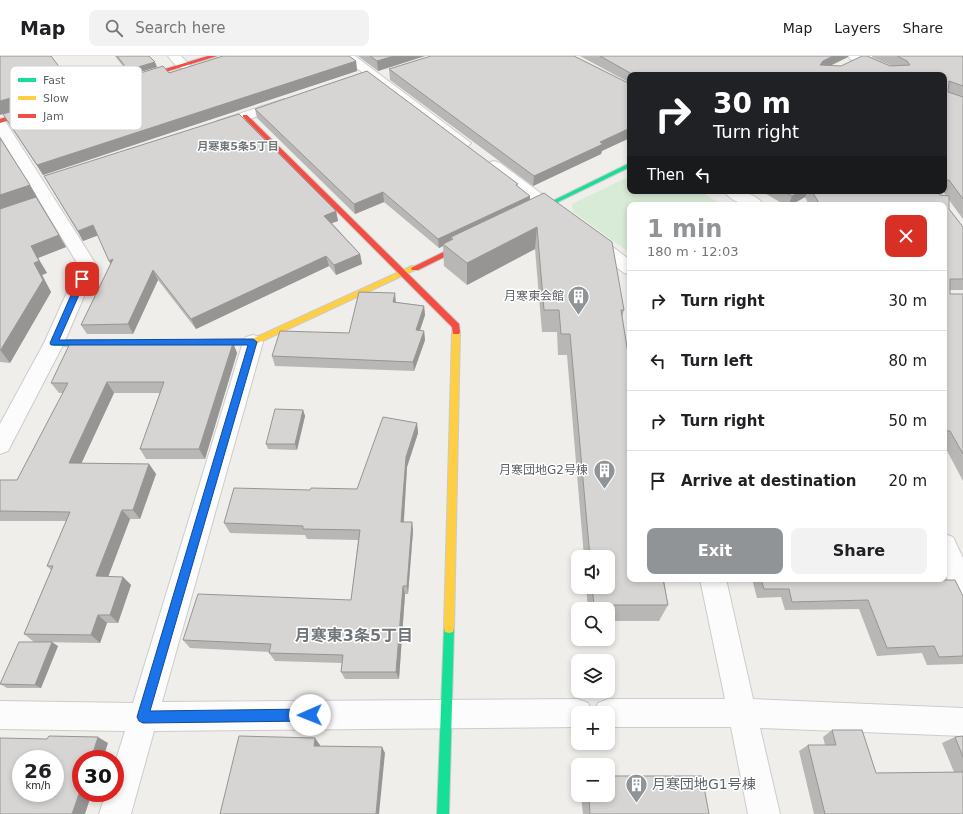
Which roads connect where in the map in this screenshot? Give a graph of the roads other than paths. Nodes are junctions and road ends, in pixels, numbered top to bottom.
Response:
1 (214, 56) edge
2 (347, 56) edge
3 (856, 59) edge
4 (179, 61) edge
5 (889, 72) edge
6 (142, 73) edge
7 (380, 75) junction
8 (355, 78) edge
9 (296, 98) edge
10 (245, 116) junction
11 (10, 118) edge
12 (0, 121) edge
13 (0, 124) edge
14 (208, 128) edge
15 (627, 166) edge
16 (737, 194) edge
17 (751, 202) edge
18 (546, 206) junction
19 (518, 219) edge
20 (482, 236) edge
21 (627, 267) edge
22 (403, 274) junction
23 (253, 342) junction
24 (54, 343) junction
25 (110, 343) edge
26 (189, 343) edge
27 (0, 445) edge
28 (947, 551) edge
29 (714, 582) edge
30 (963, 585) edge
31 (447, 713) junction
32 (571, 713) edge
33 (615, 713) edge
34 (741, 713) junction
35 (0, 715) edge
36 (143, 717) junction
37 (963, 722) edge
38 (115, 814) edge
39 (443, 814) edge
40 (764, 814) edge

1 - 4 street
2 - 7 street
3 - 5 street
4 - 6 street
7 - 8 street
7 - 18 street
9 - 10 street
10 - 14 street
10 - 22 street
11 - 12 street
13 - 24 street
15 - 18 street
16 - 17 street
18 - 19 street
18 - 21 street
20 - 22 street
22 - 23 street
22 - 31 street
23 - 26 street
23 - 36 street
24 - 25 street
24 - 27 street
28 - 30 street
29 - 34 street
31 - 32 street
31 - 36 street
31 - 39 street
33 - 34 street
34 - 37 street
34 - 40 street
35 - 36 street
36 - 38 street

